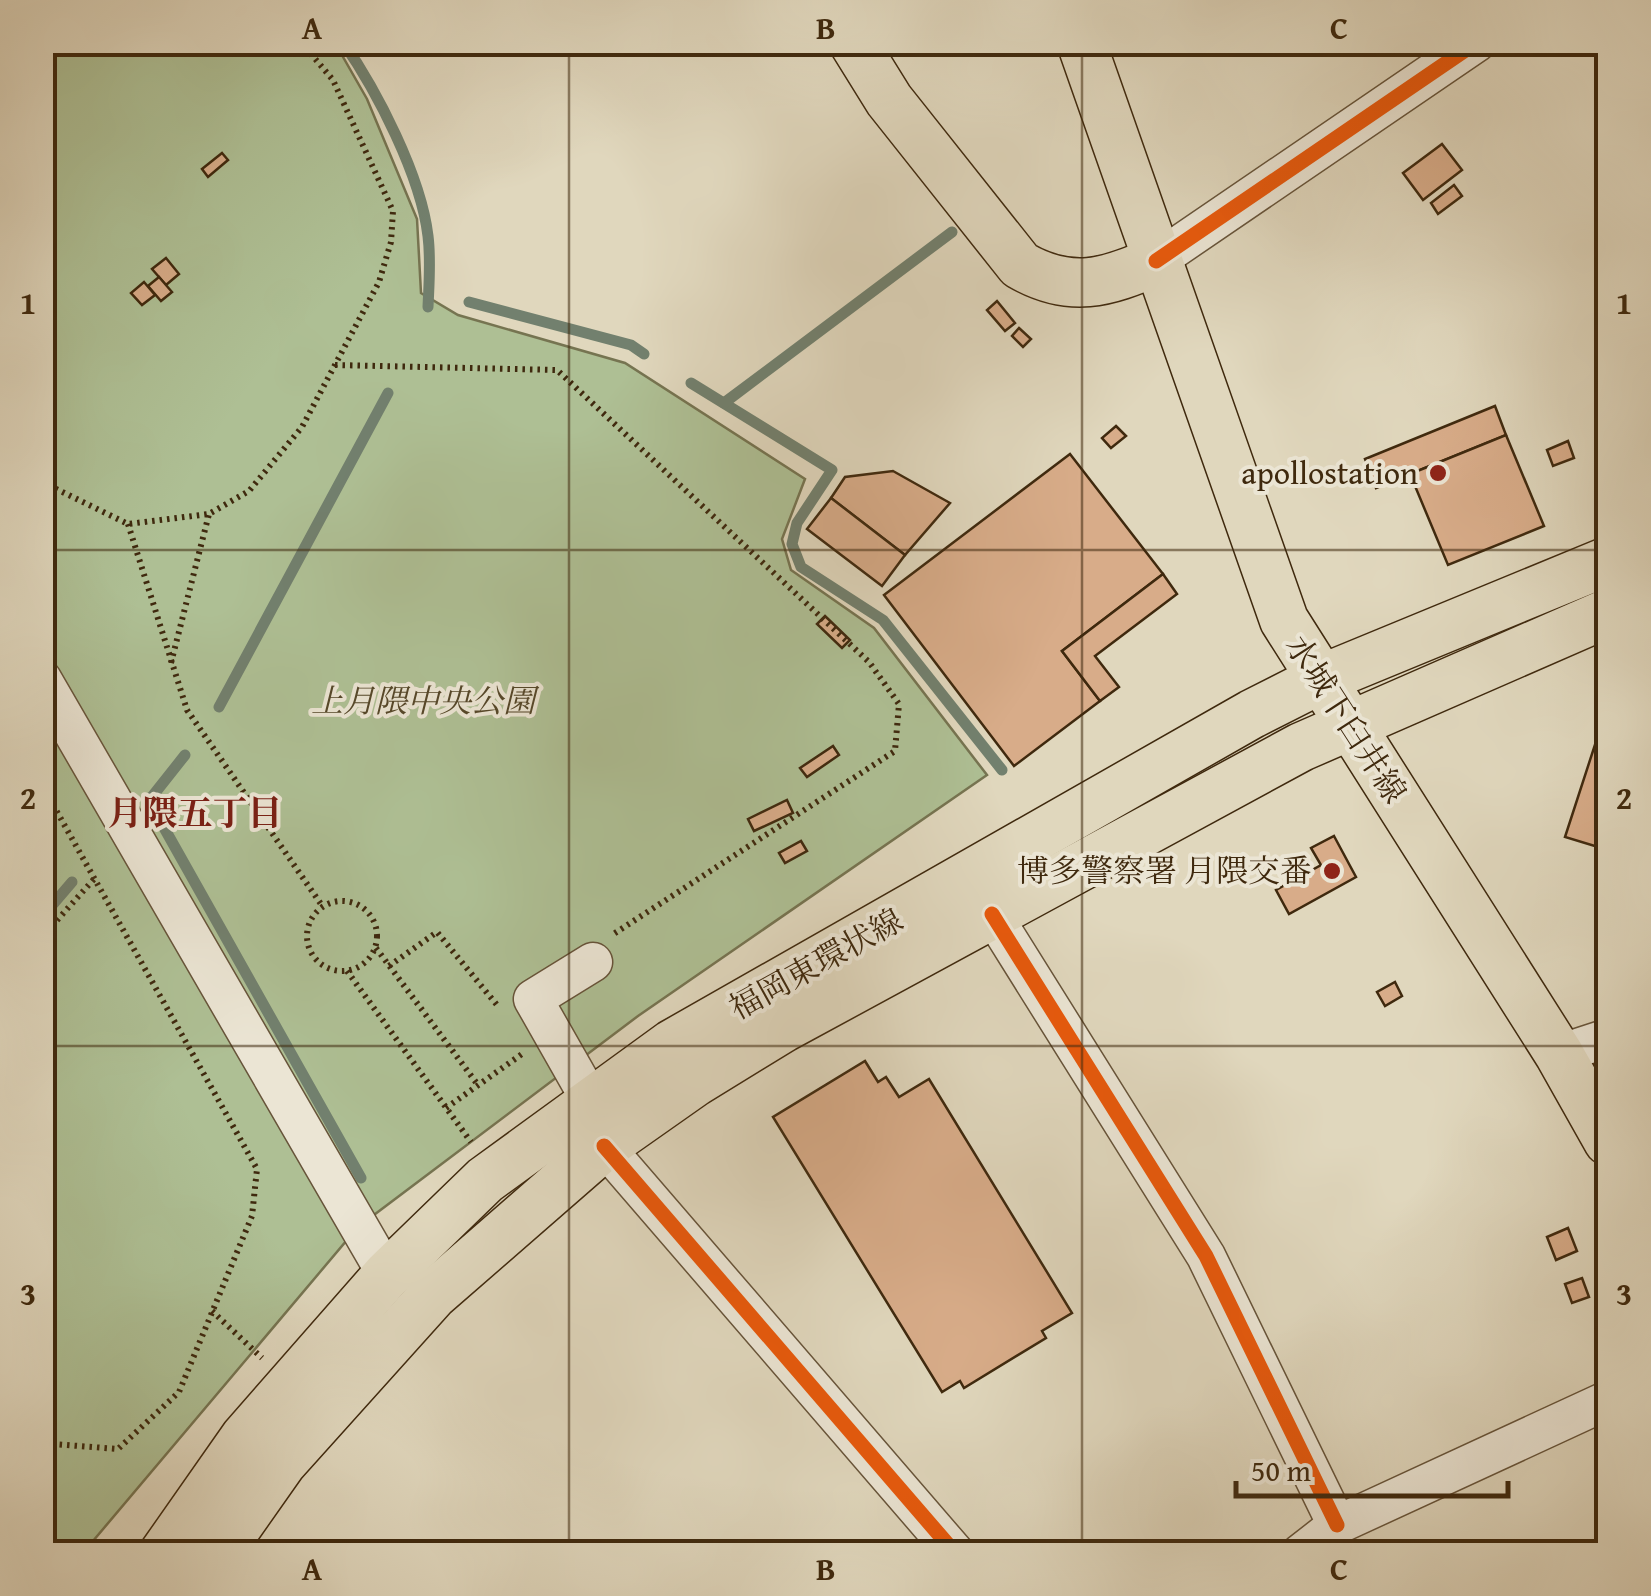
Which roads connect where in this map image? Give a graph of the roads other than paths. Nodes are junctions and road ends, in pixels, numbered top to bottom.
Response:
1 (853, 42) edge
2 (1081, 42) edge
3 (1476, 42) edge
4 (1156, 262) junction
5 (1608, 561) edge
6 (1608, 613) edge
7 (42, 678) edge
8 (1320, 680) junction
9 (1350, 724) junction
10 (992, 914) junction
11 (596, 953) road end
12 (1608, 1038) edge
13 (1559, 1054) junction
14 (591, 1100) junction
15 (1608, 1141) edge
16 (604, 1146) junction
17 (387, 1276) junction
18 (1608, 1400) edge
19 (1337, 1524) junction
20 (163, 1554) edge
21 (218, 1554) edge
22 (956, 1554) edge
23 (1300, 1554) edge

1 - 4 main road
2 - 4 main road, 水城下臼井線
3 - 4 street
4 - 8 main road, 水城下臼井線
5 - 8 main road, 福岡東環状線
6 - 9 main road, 福岡東環状線
7 - 17 street
8 - 9 main road, 水城下臼井線
8 - 14 main road, 福岡東環状線
9 - 10 main road, 福岡東環状線
9 - 13 main road, 水城下臼井線
10 - 16 main road, 福岡東環状線
10 - 19 street
11 - 14 street
12 - 13 street
13 - 15 main road, 水城下臼井線
14 - 17 main road, 福岡東環状線
16 - 21 main road, 福岡東環状線
16 - 22 street
17 - 20 main road, 福岡東環状線
18 - 19 street
19 - 23 street

